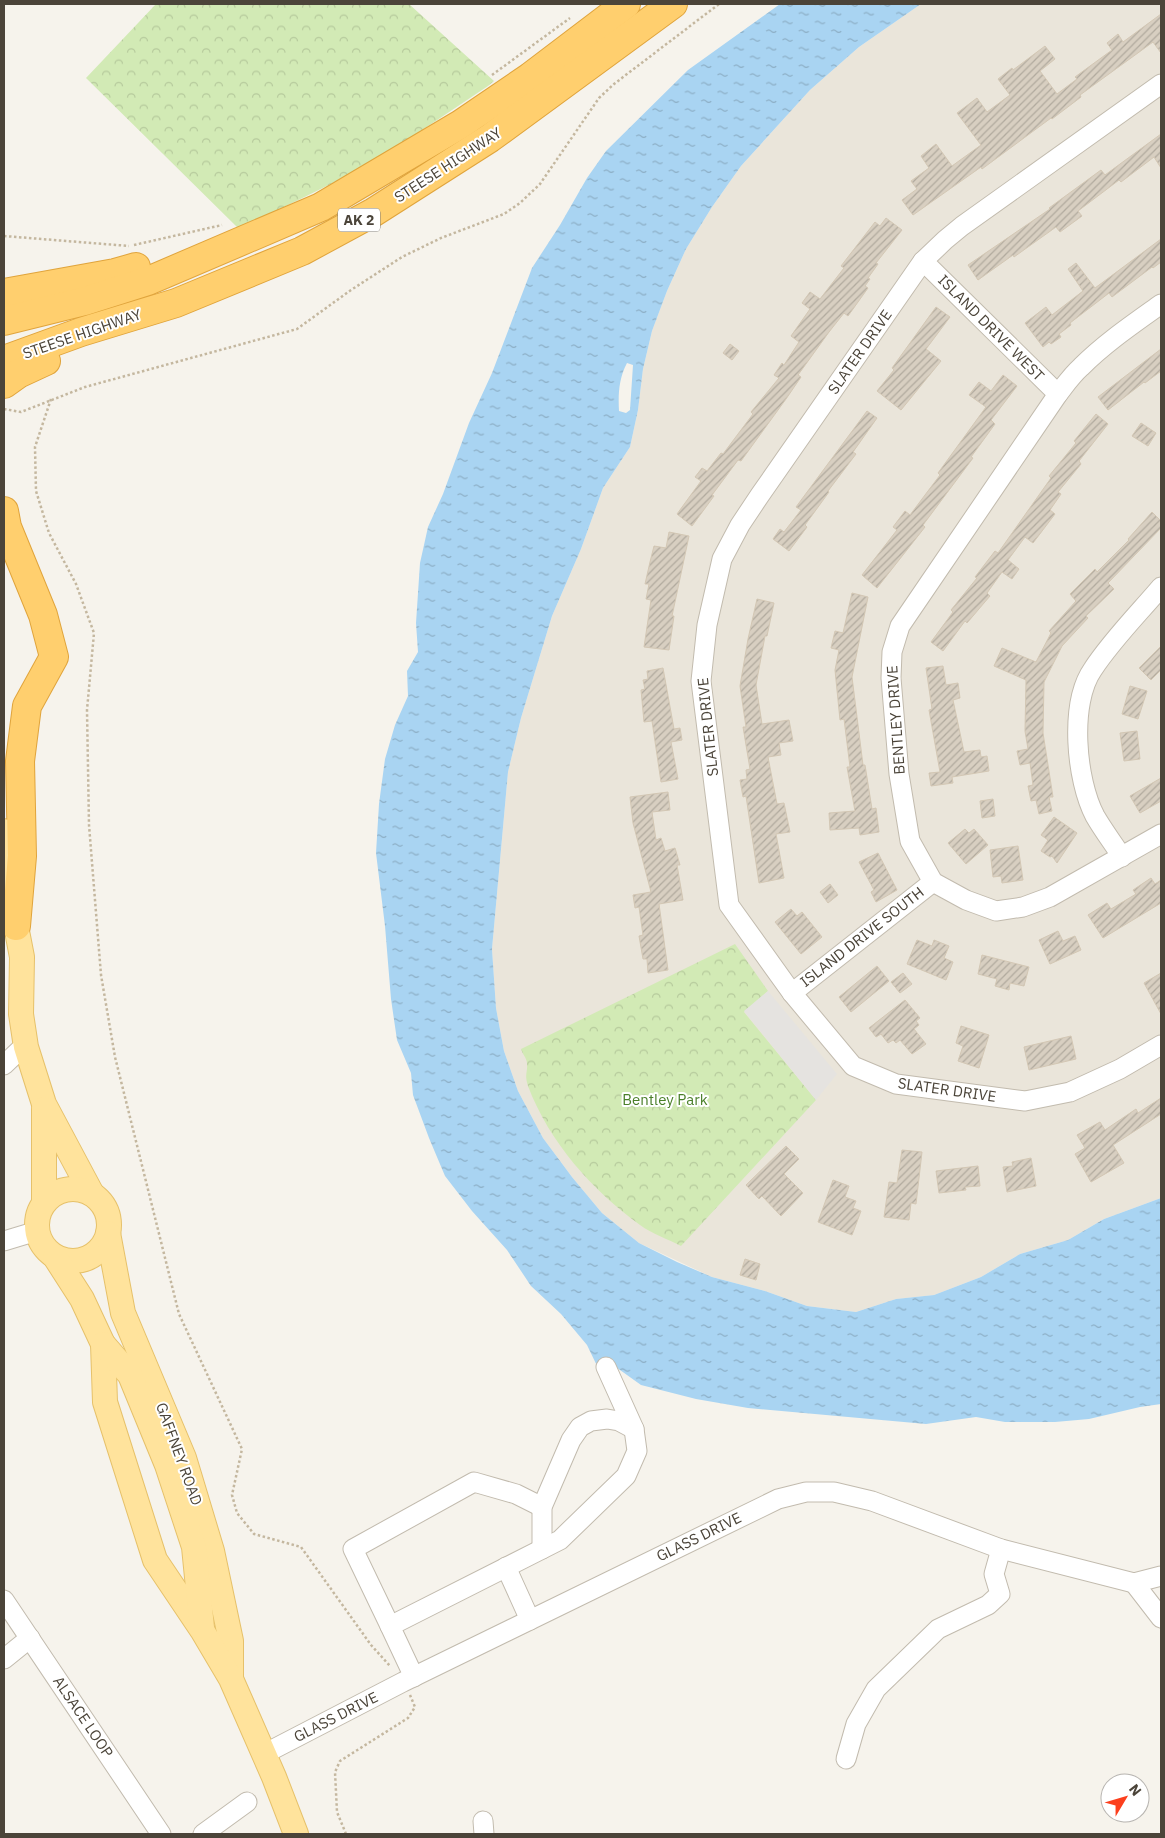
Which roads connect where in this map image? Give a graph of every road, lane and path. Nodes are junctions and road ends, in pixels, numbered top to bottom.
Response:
1 (626, 4) edge
2 (673, 4) edge
3 (719, 4) edge
4 (574, 16) dead end
5 (486, 80) dead end
6 (1161, 84) edge
7 (226, 225) dead end
8 (273, 229) junction
9 (4, 236) edge
10 (302, 251) junction
11 (924, 261) junction
12 (4, 293) edge
13 (1161, 304) edge
14 (4, 321) edge
15 (4, 360) edge
16 (4, 384) edge
17 (1058, 394) junction
18 (51, 399) junction
19 (4, 409) edge
20 (4, 511) edge
21 (1161, 588) edge
22 (15, 705) edge
23 (4, 831) edge
24 (1161, 834) edge
25 (1122, 857) junction
26 (932, 882) junction
27 (4, 900) edge
28 (16, 926) junction
29 (4, 979) edge
30 (792, 993) junction
31 (21, 1014) junction
32 (26, 1044) junction
33 (1161, 1045) edge
34 (4, 1066) edge
35 (44, 1104) junction
36 (92, 1194) junction
37 (44, 1202) junction
38 (37, 1231) junction
39 (108, 1233) junction
40 (4, 1241) edge
41 (55, 1256) junction
42 (103, 1344) junction
43 (606, 1367) dead end
44 (634, 1429) junction
45 (542, 1507) junction
46 (542, 1549) junction
47 (1001, 1549) junction
48 (506, 1567) junction
49 (1161, 1576) edge
50 (1134, 1583) junction
51 (4, 1600) edge
52 (1161, 1618) edge
53 (530, 1620) junction
54 (390, 1626) junction
55 (202, 1630) junction
56 (30, 1638) junction
57 (4, 1659) edge
58 (231, 1679) junction
59 (408, 1679) junction
60 (264, 1754) junction
61 (846, 1759) dead end
62 (247, 1802) dead end
63 (161, 1834) edge
64 (203, 1834) edge
65 (296, 1834) edge
66 (346, 1834) edge

1 - 8 highway, STEESE HIGHWAY / AK 2
2 - 10 highway, STEESE HIGHWAY / AK 2
3 - 18 path
4 - 5 path
6 - 11 street, SLATER DRIVE
7 - 9 path
8 - 12 highway
8 - 14 highway, STEESE HIGHWAY / AK 2
10 - 15 highway, STEESE HIGHWAY / AK 2
10 - 16 highway
11 - 17 street, ISLAND DRIVE WEST
11 - 30 street, SLATER DRIVE
13 - 17 street, BENTLEY DRIVE
17 - 26 street, BENTLEY DRIVE
18 - 19 path
18 - 59 path
20 - 22 highway
21 - 25 street
22 - 28 highway
23 - 28 main road
24 - 25 street
25 - 26 street
26 - 30 street, ISLAND DRIVE SOUTH
27 - 28 highway
28 - 31 main road
29 - 31 main road
30 - 33 street, SLATER DRIVE
31 - 32 main road
32 - 34 street
32 - 35 main road
35 - 36 main road
35 - 37 main road
36 - 37 main road
36 - 39 main road
37 - 38 main road
38 - 40 street
38 - 41 main road
39 - 41 main road
39 - 58 main road, GAFFNEY ROAD
41 - 42 main road, GAFFNEY ROAD
42 - 55 main road, GAFFNEY ROAD
42 - 55 main road, GAFFNEY ROAD
43 - 44 street
44 - 45 street
44 - 46 street
45 - 46 street
45 - 54 street
46 - 48 street
47 - 50 street, GLASS DRIVE
47 - 53 street, GLASS DRIVE
47 - 61 street
48 - 53 street
48 - 54 street
49 - 50 street, GLASS DRIVE
50 - 52 street
51 - 56 street, ALSACE LOOP
53 - 59 street, GLASS DRIVE
54 - 59 street
55 - 58 main road, GAFFNEY ROAD
56 - 57 street
56 - 63 street, ALSACE LOOP
58 - 60 main road, GAFFNEY ROAD
59 - 60 street, GLASS DRIVE
59 - 66 path
60 - 65 main road, GAFFNEY ROAD
62 - 64 street

